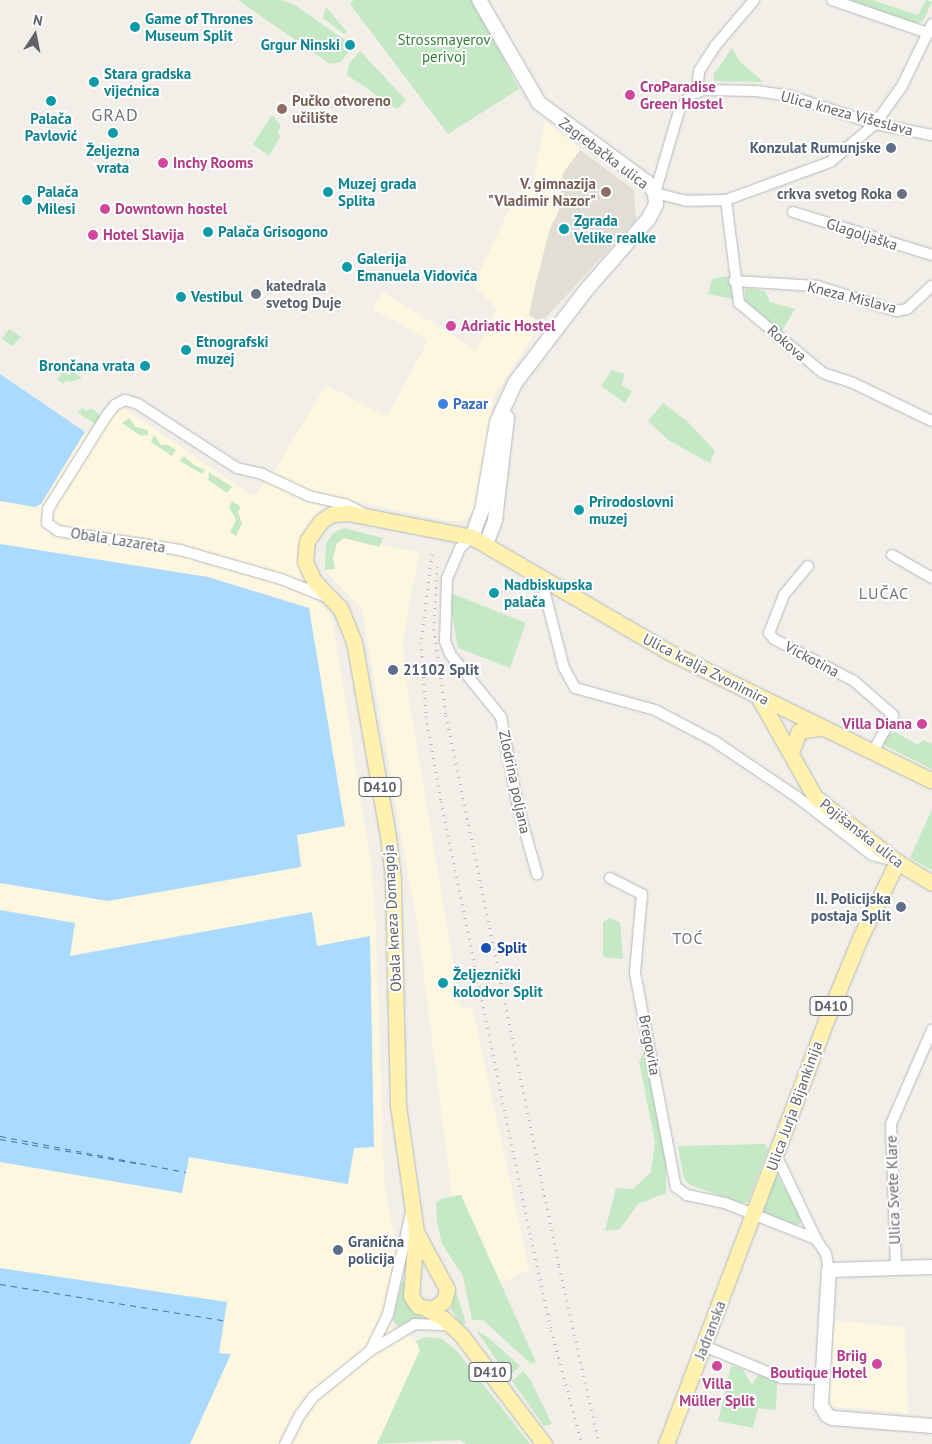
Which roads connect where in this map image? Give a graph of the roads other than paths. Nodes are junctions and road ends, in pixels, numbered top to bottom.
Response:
1 (479, 0) edge
2 (754, 0) edge
3 (832, 0) edge
4 (930, 29) edge
5 (703, 90) junction
6 (875, 124) junction
7 (932, 135) edge
8 (655, 193) junction
9 (726, 200) junction
10 (793, 212) dead end
11 (932, 255) edge
12 (734, 280) junction
13 (932, 286) edge
14 (509, 397) junction
15 (932, 421) edge
16 (368, 516) junction
17 (472, 537) junction
18 (486, 544) junction
19 (892, 555) dead end
20 (808, 566) dead end
21 (542, 578) junction
22 (932, 578) edge
23 (336, 602) junction
24 (756, 695) junction
25 (825, 729) junction
26 (791, 752) junction
27 (873, 752) junction
28 (932, 781) edge
29 (897, 862) junction
30 (537, 874) dead end
31 (610, 878) dead end
32 (932, 883) edge
33 (932, 1030) edge
34 (776, 1156) junction
35 (412, 1207) junction
36 (754, 1215) junction
37 (416, 1232) junction
38 (816, 1239) junction
39 (932, 1267) edge
40 (896, 1268) junction
41 (829, 1270) junction
42 (427, 1309) junction
43 (452, 1326) junction
44 (704, 1346) junction
45 (370, 1351) junction
46 (822, 1379) junction
47 (932, 1426) edge
48 (285, 1444) edge
49 (544, 1444) edge
50 (666, 1444) edge

1 - 8 street, Zagrebačka ulica
2 - 5 street
3 - 4 street
4 - 6 street
5 - 6 street, Ulica kneza Višeslava
5 - 8 street
6 - 7 street, Ulica kneza Višeslava
6 - 9 street
8 - 9 street
8 - 14 street, Zagrebačka ulica
9 - 12 street, Rokova
10 - 11 street, Glagoljaška
12 - 13 street, Kneza Mislava
12 - 15 street, Rokova
14 - 17 street, Zagrebačka ulica
14 - 18 street, Zagrebačka ulica
16 - 17 main road, D410
16 - 23 main road, Obala kneza Domagoja / D410
16 - 23 street, Obala Lazareta
17 - 18 main road, D410
17 - 30 street, Zlodrina poljana
18 - 21 main road, Ulica kralja Zvonimira / D410
19 - 22 street
20 - 27 street, Vickotina
21 - 24 main road, Ulica kralja Zvonimira / D410
21 - 29 street
23 - 35 main road, Obala kneza Domagoja / D410
24 - 25 main road, Ulica kralja Zvonimira / D410
24 - 26 main road, Pojišanska ulica
25 - 26 main road
25 - 27 main road, Ulica kralja Zvonimira / D410
26 - 29 main road, Pojišanska ulica
27 - 28 main road, Ulica kralja Zvonimira / D410
29 - 32 main road, Pojišanska ulica
29 - 34 main road, Ulica Jurja Bijankinija / D410
31 - 36 street, Bregovita
33 - 40 street, Ulica Svete Klare
34 - 36 main road, Ulica Jurja Bijankinija / D410
34 - 38 street
35 - 37 main road, Obala kneza Domagoja / D410
35 - 45 street, Obala kneza Domagoja
36 - 38 street
36 - 44 main road, Jadranska / D410
37 - 42 main road, Obala kneza Domagoja / D410
37 - 42 main road, Obala kneza Domagoja / D410
38 - 41 street
39 - 40 street
40 - 41 street
41 - 46 street
42 - 43 main road, D410
43 - 45 street
43 - 49 main road, D410
44 - 46 street
44 - 50 main road, Jadranska / D410
45 - 48 street, Obala kneza Domagoja
46 - 47 street

